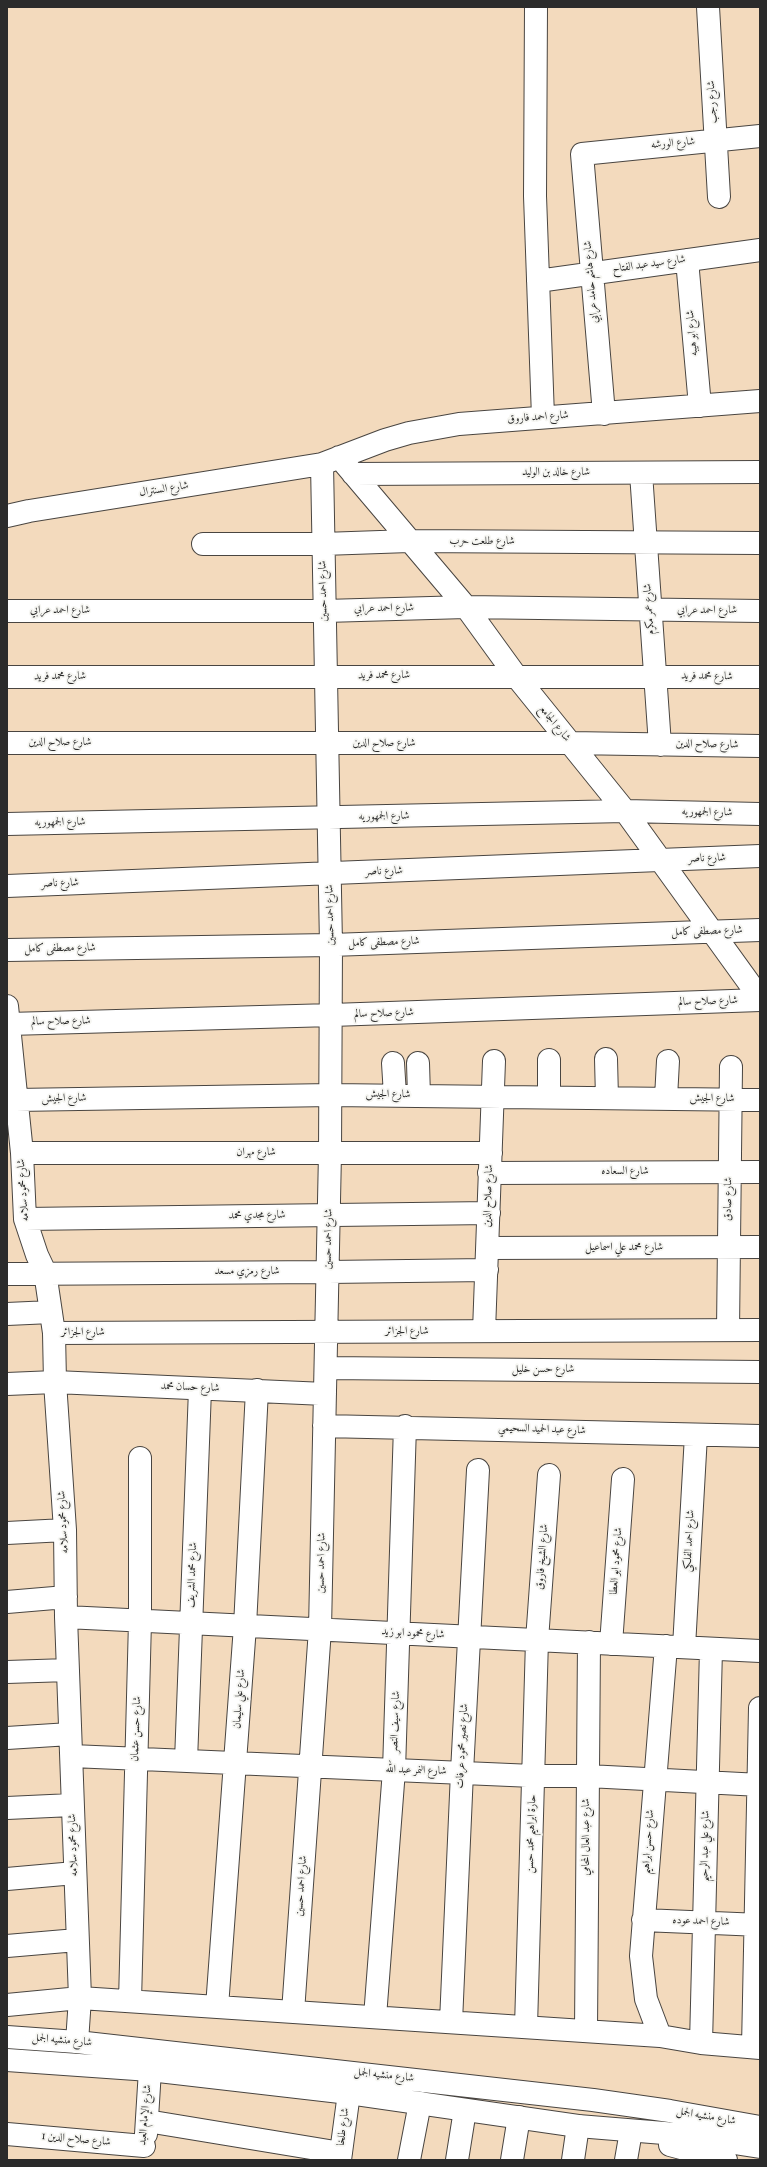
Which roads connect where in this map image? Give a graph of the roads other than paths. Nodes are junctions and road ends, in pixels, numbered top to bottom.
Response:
1 (536, 7) edge
2 (708, 7) edge
3 (760, 136) edge
4 (715, 140) junction
5 (586, 152) joint
6 (719, 197) dead end
7 (760, 250) edge
8 (687, 260) junction
9 (592, 273) junction
10 (538, 281) junction
11 (760, 401) edge
12 (700, 406) junction
13 (604, 414) junction
14 (543, 417) junction
15 (338, 465) junction
16 (760, 472) edge
17 (641, 473) junction
18 (7, 516) edge
19 (409, 541) junction
20 (646, 543) junction
21 (760, 543) edge
22 (203, 544) dead end
23 (323, 544) junction
24 (466, 607) junction
25 (7, 611) edge
26 (325, 611) junction
27 (650, 611) junction
28 (760, 611) edge
29 (326, 676) junction
30 (516, 676) junction
31 (654, 676) junction
32 (7, 677) edge
33 (760, 677) edge
34 (7, 743) edge
35 (570, 743) junction
36 (327, 744) junction
37 (660, 745) junction
38 (760, 746) edge
39 (625, 811) junction
40 (760, 814) edge
41 (329, 819) junction
42 (7, 824) edge
43 (760, 856) edge
44 (661, 861) junction
45 (330, 874) junction
46 (7, 886) edge
47 (760, 930) edge
48 (712, 931) junction
49 (332, 946) junction
50 (7, 950) edge
51 (760, 999) edge
52 (8, 1015) edge
53 (332, 1015) junction
54 (9, 1052) edge
55 (606, 1059) dead end
56 (549, 1060) dead end
57 (494, 1061) dead end
58 (668, 1061) dead end
59 (393, 1063) dead end
60 (418, 1063) dead end
61 (731, 1067) dead end
62 (331, 1095) junction
63 (395, 1095) junction
64 (419, 1096) junction
65 (492, 1097) junction
66 (549, 1097) junction
67 (607, 1098) junction
68 (666, 1098) junction
69 (730, 1100) junction
70 (760, 1100) edge
71 (14, 1110) edge
72 (22, 1153) junction
73 (330, 1153) junction
74 (490, 1163) junction
75 (729, 1172) junction
76 (760, 1172) edge
77 (488, 1213) junction
78 (329, 1215) junction
79 (25, 1219) junction
80 (728, 1247) junction
81 (760, 1247) edge
82 (488, 1248) junction
83 (487, 1270) junction
84 (45, 1272) junction
85 (328, 1272) junction
86 (7, 1274) edge
87 (51, 1312) junction
88 (7, 1314) edge
89 (728, 1330) junction
90 (760, 1330) edge
91 (484, 1331) junction
92 (327, 1332) junction
93 (54, 1333) junction
94 (326, 1368) junction
95 (760, 1372) edge
96 (55, 1382) junction
97 (7, 1384) edge
98 (200, 1388) junction
99 (257, 1390) junction
100 (325, 1394) junction
101 (324, 1426) junction
102 (405, 1426) junction
103 (696, 1435) junction
104 (760, 1436) edge
105 (140, 1458) dead end
106 (478, 1470) dead end
107 (549, 1475) dead end
108 (623, 1479) dead end
109 (65, 1530) junction
110 (7, 1533) edge
111 (7, 1602) edge
112 (66, 1607) junction
113 (140, 1621) junction
114 (191, 1623) junction
115 (245, 1626) junction
116 (320, 1629) junction
117 (399, 1633) junction
118 (469, 1637) junction
119 (537, 1640) junction
120 (589, 1642) junction
121 (611, 1644) junction
122 (675, 1647) junction
123 (711, 1649) junction
124 (760, 1651) edge
125 (68, 1670) junction
126 (7, 1672) edge
127 (760, 1708) edge
128 (70, 1734) junction
129 (7, 1738) edge
130 (760, 1750) edge
131 (72, 1756) junction
132 (136, 1759) junction
133 (186, 1761) junction
134 (235, 1764) junction
135 (311, 1766) junction
136 (394, 1770) junction
137 (462, 1772) junction
138 (533, 1776) junction
139 (588, 1776) junction
140 (654, 1781) junction
141 (707, 1782) junction
142 (759, 1785) edge
143 (72, 1805) junction
144 (7, 1808) edge
145 (758, 1854) edge
146 (75, 1873) junction
147 (7, 1879) edge
148 (643, 1920) junction
149 (704, 1922) junction
150 (758, 1925) edge
151 (77, 1940) junction
152 (7, 1946) edge
153 (80, 1998) junction
154 (130, 2001) junction
155 (7, 2005) edge
156 (217, 2007) junction
157 (293, 2012) junction
158 (375, 2018) junction
159 (451, 2022) junction
160 (526, 2027) junction
161 (586, 2031) junction
162 (660, 2036) junction
163 (7, 2037) edge
164 (77, 2042) junction
165 (701, 2043) junction
166 (756, 2048) edge
167 (7, 2060) edge
168 (150, 2070) junction
169 (348, 2093) junction
170 (420, 2103) junction
171 (466, 2110) junction
172 (670, 2111) junction
173 (760, 2113) edge
174 (519, 2117) junction
175 (147, 2121) junction
176 (578, 2126) junction
177 (760, 2127) edge
178 (637, 2131) junction
179 (7, 2134) edge
180 (674, 2147) edge
181 (760, 2147) edge
182 (143, 2153) edge
183 (726, 2155) edge
184 (340, 2156) edge
185 (409, 2160) edge
186 (457, 2160) edge
187 (512, 2160) edge
188 (573, 2160) edge
189 (626, 2160) edge

1 - 10 street
2 - 4 street, شارع رجب
3 - 4 street, شارع الورشه
4 - 5 street, شارع الورشه
4 - 6 street, شارع رجب
5 - 9 street, شارع هاشم حامد عرابي
7 - 8 street, شارع سيد عبد الفتاح
8 - 9 street, شارع سيد عبد الفتاح
8 - 12 street, شارع ابو هيبه
9 - 10 street, شارع سيد عبد الفتاح
9 - 13 street, شارع هاشم حامد عرابي
10 - 14 street
11 - 12 street, شارع احمد فاروق
12 - 13 street, شارع احمد فاروق
13 - 14 street, شارع احمد فاروق
14 - 15 street, شارع احمد فاروق
15 - 17 street, شارع خالد بن الوليد
15 - 18 street, شارع السنترال
15 - 19 street, شارع الجامع
15 - 23 street, شارع احمد حسين
16 - 17 street, شارع خالد بن الوليد
17 - 20 street, شارع عمر مكرم
19 - 20 street, شارع طلعت حرب
19 - 23 street, شارع طلعت حرب
19 - 24 street, شارع الجامع
20 - 21 street, شارع طلعت حرب
20 - 27 street, شارع عمر مكرم
22 - 23 street, شارع طلعت حرب
23 - 26 street, شارع احمد حسين
24 - 26 street, شارع احمد عرابي
24 - 27 street, شارع احمد عرابي
24 - 30 street, شارع الجامع
25 - 26 street, شارع احمد عرابي
26 - 29 street, شارع احمد حسين
27 - 28 street, شارع احمد عرابي
27 - 31 street, شارع عمر مكرم
29 - 30 street, شارع محمد فريد
29 - 32 street, شارع محمد فريد
29 - 36 street, شارع احمد حسين
30 - 31 street, شارع محمد فريد
30 - 35 street, شارع الجامع
31 - 33 street, شارع محمد فريد
31 - 37 street, شارع عمر مكرم
34 - 36 street, شارع صلاح الدين
35 - 36 street, شارع صلاح الدين
35 - 37 street, شارع صلاح الدين
35 - 39 street, شارع الجامع
36 - 41 street, شارع احمد حسين
37 - 38 street, شارع صلاح الدين
39 - 40 street, شارع الجمهوريه
39 - 41 street, شارع الجمهوريه
39 - 44 street, شارع الجامع
41 - 42 street, شارع الجمهوريه
41 - 45 street, شارع احمد حسين
43 - 44 street, شارع ناصر
44 - 45 street, شارع ناصر
44 - 48 street, شارع الجامع
45 - 46 street, شارع ناصر
45 - 49 street, شارع احمد حسين
47 - 48 street, شارع مصطفى كامل
48 - 49 street, شارع مصطفى كامل
48 - 51 street, شارع الجامع
49 - 50 street, شارع مصطفى كامل
49 - 53 street, شارع احمد حسين
51 - 53 street, شارع صلاح سالم
52 - 53 street, شارع صلاح سالم
52 - 54 street, شارع محمود سلامه
53 - 62 street, شارع احمد حسين
54 - 71 street, شارع محمود سلامه
55 - 67 street
56 - 66 street
57 - 65 street, شارع صلاح الدين
58 - 68 street
59 - 63 street
60 - 64 street
61 - 69 street, شارع صادق
62 - 63 street, شارع الجيش
62 - 71 street, شارع الجيش
62 - 73 street, شارع احمد حسين
63 - 64 street, شارع الجيش
64 - 65 street, شارع الجيش
65 - 66 street, شارع الجيش
65 - 74 street, شارع صلاح الدين
66 - 67 street, شارع الجيش
67 - 68 street, شارع الجيش
68 - 69 street, شارع الجيش
69 - 70 street, شارع الجيش
69 - 75 street, شارع صادق
71 - 72 street, شارع محمود سلامه
72 - 73 street, شارع مهران
72 - 79 street, شارع محمود سلامه
73 - 74 street, شارع مهران
73 - 78 street, شارع احمد حسين
74 - 75 street, شارع السعاده
74 - 77 street, شارع صلاح الدين
75 - 76 street, شارع السعاده
75 - 80 street, شارع صادق
77 - 78 street, شارع مجدي محمد
77 - 82 street, شارع صلاح الدين
78 - 79 street, شارع مجدي محمد
78 - 85 street, شارع احمد حسين
79 - 84 street, شارع محمود سلامه
80 - 81 street, شارع محمد علي اسماعيل
80 - 82 street, شارع محمد علي اسماعيل
80 - 89 street, شارع صادق
82 - 83 street, شارع صلاح الدين
83 - 85 street, شارع رمزي مسعد
83 - 91 street, شارع صلاح الدين
84 - 85 street, شارع رمزي مسعد
84 - 86 street, شارع رمزي مسعد
84 - 87 street, شارع محمود سلامه
85 - 92 street, شارع احمد حسين
87 - 88 street
87 - 93 street, شارع محمود سلامه
89 - 90 street, شارع الجزائر
89 - 91 street, شارع الجزائر
91 - 92 street, شارع الجزائر
92 - 93 street, شارع الجزائر
92 - 94 street, شارع احمد حسين
93 - 96 street, شارع محمود سلامه
94 - 95 street, شارع حسن خليل
94 - 100 street, شارع احمد حسين
96 - 97 street, شارع حسان محمد
96 - 98 street, شارع حسان محمد
96 - 109 street, شارع محمود سلامه
98 - 99 street, شارع حسان محمد
98 - 114 street, شارع محمد الشريف
99 - 100 street, شارع حسان محمد
99 - 115 street, شارع علي سليمان
100 - 101 street, شارع احمد حسين
101 - 102 street, شارع عبد الحميد السحيمي
101 - 116 street, شارع احمد حسين
102 - 103 street, شارع عبد الحميد السحيمي
102 - 117 street, شارع سيف النصر
103 - 104 street, شارع عبد الحميد السحيمي
103 - 122 street, شارع احمد الفلكي
105 - 113 street, شارع حسن عثمان
106 - 118 street, شارع نصير محمود عرفات
107 - 119 street, شارع الشيخ فاروق
108 - 121 street, شارع محمود ابو العطا
109 - 110 street
109 - 112 street, شارع محمود سلامه
111 - 112 street, شارع محمود ابو زيد
112 - 113 street, شارع محمود ابو زيد
112 - 125 street, شارع محمود سلامه
113 - 114 street, شارع محمود ابو زيد
113 - 132 street, شارع حسن عثمان
114 - 115 street, شارع محمود ابو زيد
114 - 133 street, شارع محمد الشريف
115 - 116 street, شارع محمود ابو زيد
115 - 134 street, شارع علي سليمان
116 - 117 street, شارع محمود ابو زيد
116 - 135 street, شارع احمد حسين
117 - 118 street, شارع محمود ابو زيد
117 - 136 street, شارع سيف النصر
118 - 119 street, شارع محمود ابو زيد
118 - 137 street, شارع نصير محمود عرفات
119 - 120 street, شارع محمود ابو زيد
119 - 138 street, حارة ابراهيم محمد حسن
120 - 121 street, شارع محمود ابو زيد
120 - 139 street, شارع عبد العال المحامي
121 - 122 street, شارع محمود ابو زيد
122 - 123 street, شارع محمود ابو زيد
122 - 140 street, شارع حسن ابراهيم
123 - 124 street, شارع محمود ابو زيد
123 - 141 street, شارع علي عبد الرحيم
125 - 126 street
125 - 128 street, شارع محمود سلامه
127 - 130 street
128 - 129 street
128 - 131 street, شارع محمود سلامه
130 - 142 street
131 - 132 street, شارع النمر عبد الله
131 - 143 street, شارع محمود سلامه
132 - 133 street, شارع النمر عبد الله
132 - 154 street, شارع حسن عثمان
133 - 134 street, شارع النمر عبد الله
134 - 135 street, شارع النمر عبد الله
134 - 156 street, شارع علي سليمان
135 - 136 street, شارع النمر عبد الله
135 - 157 street, شارع احمد حسين
136 - 137 street, شارع النمر عبد الله
136 - 158 street, شارع سيف النصر
137 - 138 street, شارع النمر عبد الله
137 - 159 street, شارع نصير محمود عرفات
138 - 139 street, شارع النمر عبد الله
138 - 160 street, حارة ابراهيم محمد حسن
139 - 140 street, شارع النمر عبد الله
139 - 161 street, شارع عبد العال المحامي
140 - 141 street, شارع النمر عبد الله
140 - 148 street, شارع حسن ابراهيم
141 - 142 street, شارع النمر عبد الله
141 - 149 street, شارع علي عبد الرحيم
142 - 145 street
143 - 144 street
143 - 146 street, شارع محمود سلامه
145 - 150 street
146 - 147 street
146 - 151 street, شارع محمود سلامه
148 - 149 street, شارع احمد عوده
148 - 162 street, شارع حسن ابراهيم
149 - 150 street, شارع احمد عوده
149 - 165 street, شارع علي عبد الرحيم
150 - 166 street
151 - 152 street
151 - 153 street, شارع محمود سلامه
153 - 154 street
153 - 155 street
153 - 164 street, شارع محمود سلامه
154 - 156 street
156 - 157 street
157 - 158 street
158 - 159 street
159 - 160 street
160 - 161 street
161 - 162 street
162 - 165 street
163 - 164 street, شارع منشيه الجمل
164 - 172 street, شارع منشيه الجمل
165 - 166 street
167 - 168 street, شارع منشيه الجمل
168 - 169 street, شارع منشيه الجمل
168 - 175 street, شارع الإمام العبد
169 - 170 street, شارع منشيه الجمل
169 - 184 street, شارع طلخا
170 - 171 street, شارع منشيه الجمل
170 - 185 street
171 - 174 street, شارع منشيه الجمل
171 - 186 street
172 - 173 street
172 - 177 street, شارع منشيه الجمل
174 - 176 street, شارع منشيه الجمل
174 - 187 street
175 - 182 street, شارع الإمام العبد
175 - 184 street
176 - 178 street, شارع منشيه الجمل
176 - 188 street
178 - 180 street, شارع منشيه الجمل
178 - 189 street
179 - 182 street, شارع صلاح الدين 1
180 - 183 street, شارع منشيه الجمل
181 - 183 street, شارع منشيه الجمل

